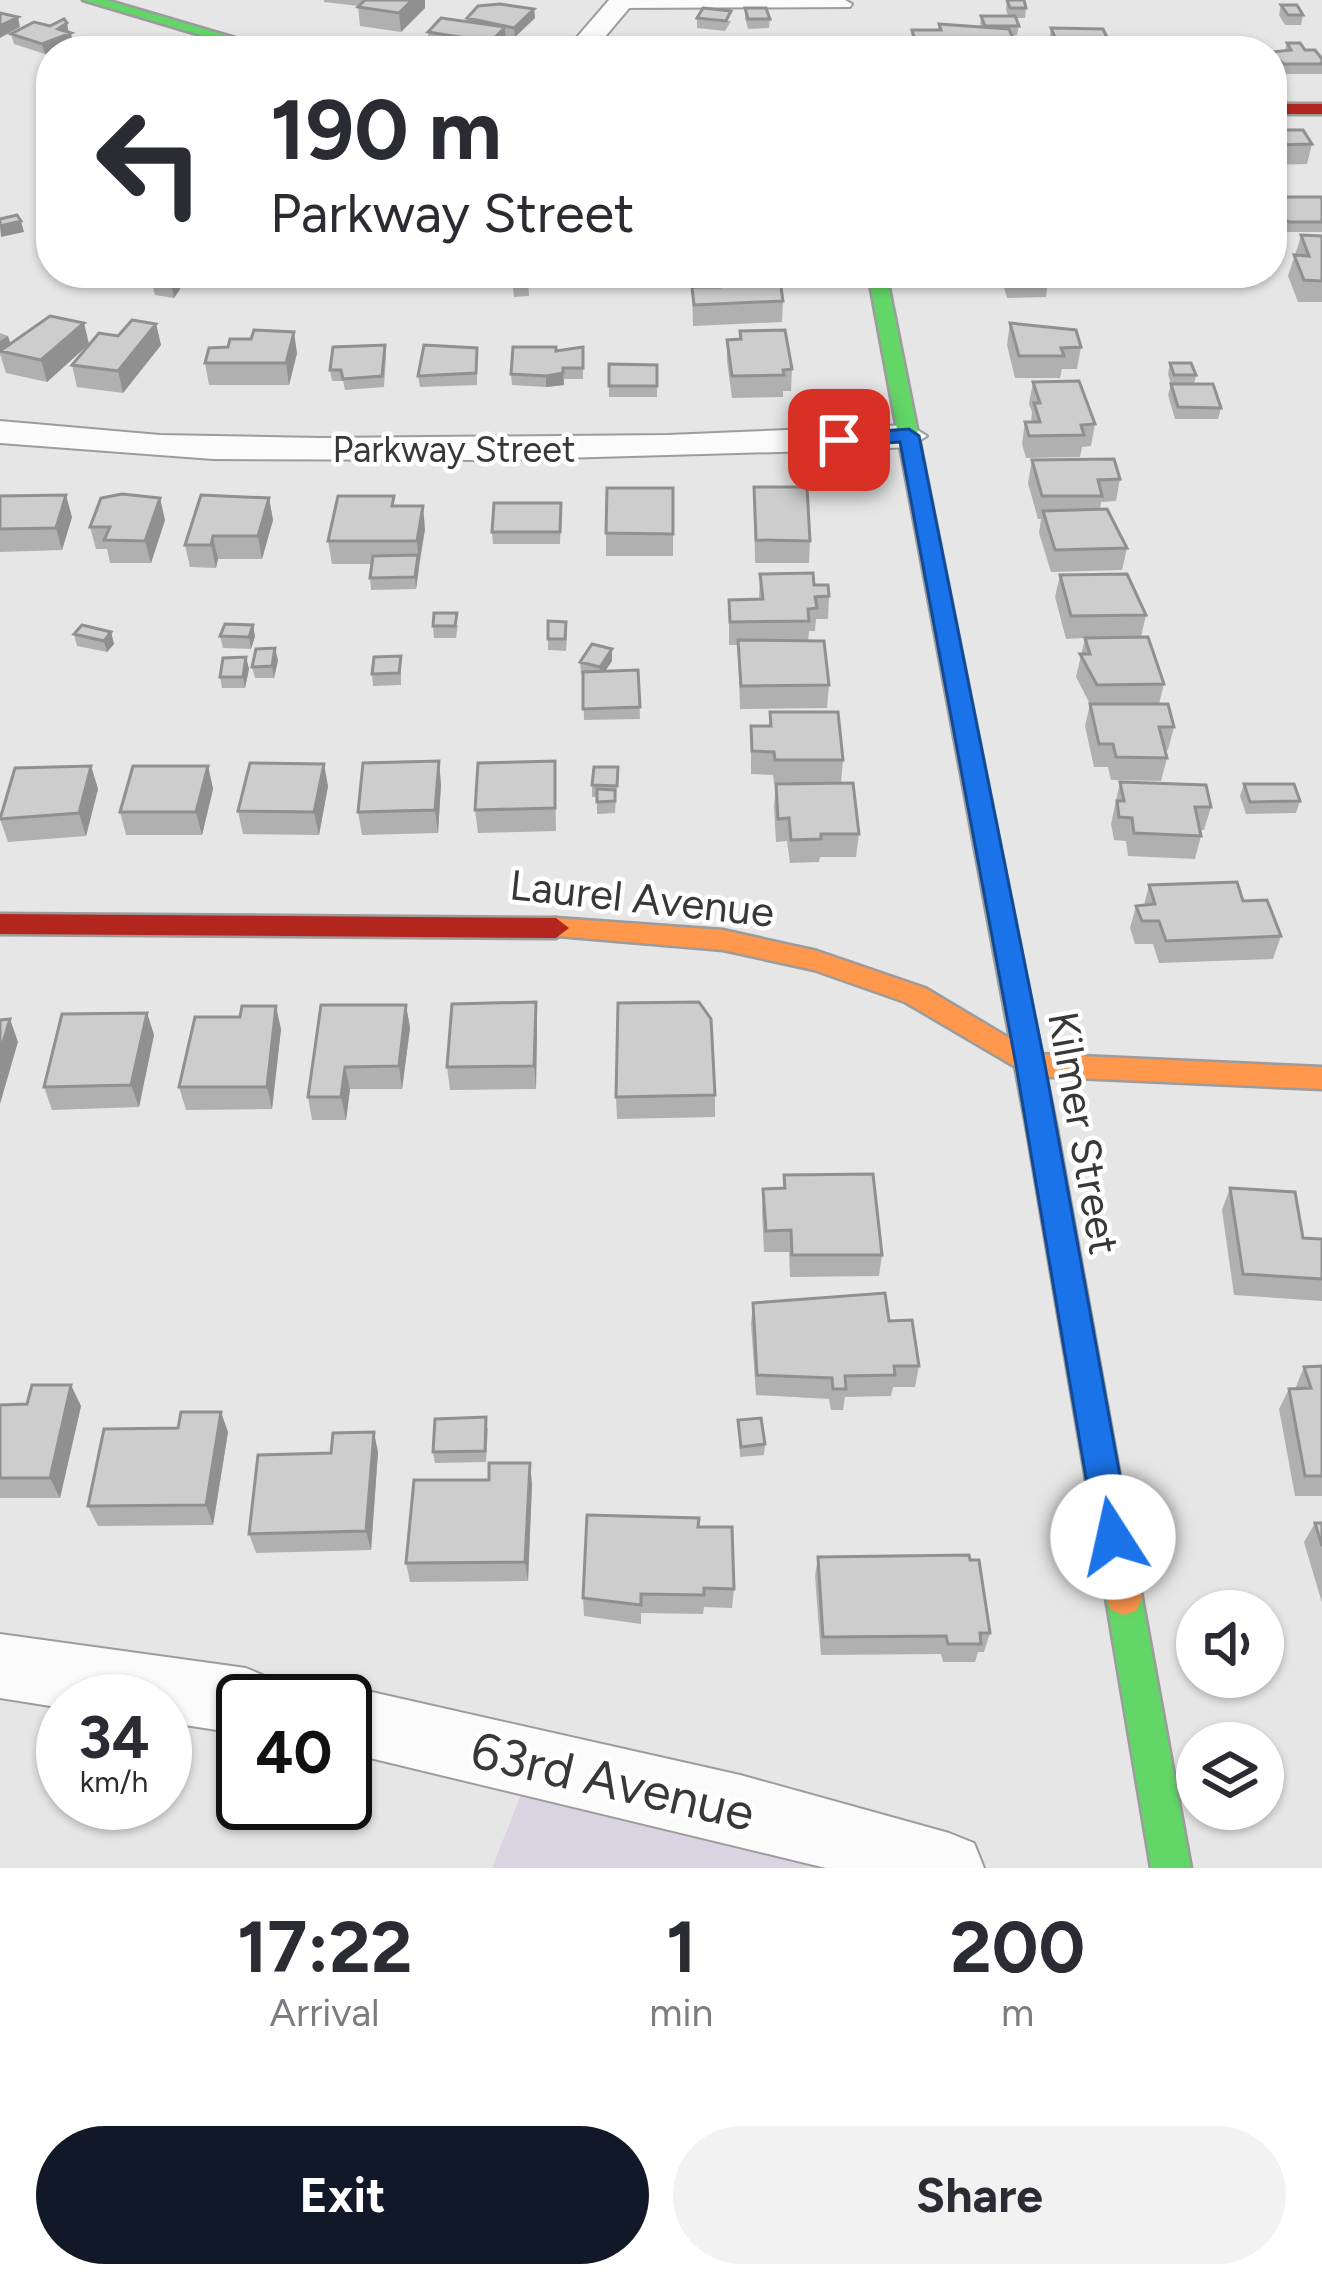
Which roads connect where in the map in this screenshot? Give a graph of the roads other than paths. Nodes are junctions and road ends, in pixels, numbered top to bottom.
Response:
1 (91, 0) edge
2 (621, 2) edge
3 (844, 4) dead end
4 (219, 36) edge
5 (592, 36) edge
6 (1287, 109) edge
7 (1322, 110) edge
8 (880, 288) edge
9 (0, 432) edge
10 (909, 436) junction
11 (0, 924) edge
12 (1030, 1065) junction
13 (1322, 1078) edge
14 (0, 1666) edge
15 (216, 1697) edge
16 (372, 1725) edge
17 (950, 1868) edge
18 (1171, 1868) edge

1 - 4 street
2 - 3 lane
2 - 5 street
6 - 7 street
8 - 10 street, Kilmer Street
9 - 10 street, Parkway Street
10 - 12 street, Kilmer Street
11 - 12 street, Laurel Avenue
12 - 13 street, Laurel Avenue
12 - 18 street, Kilmer Street
14 - 15 street
16 - 17 street, 63rd Avenue

